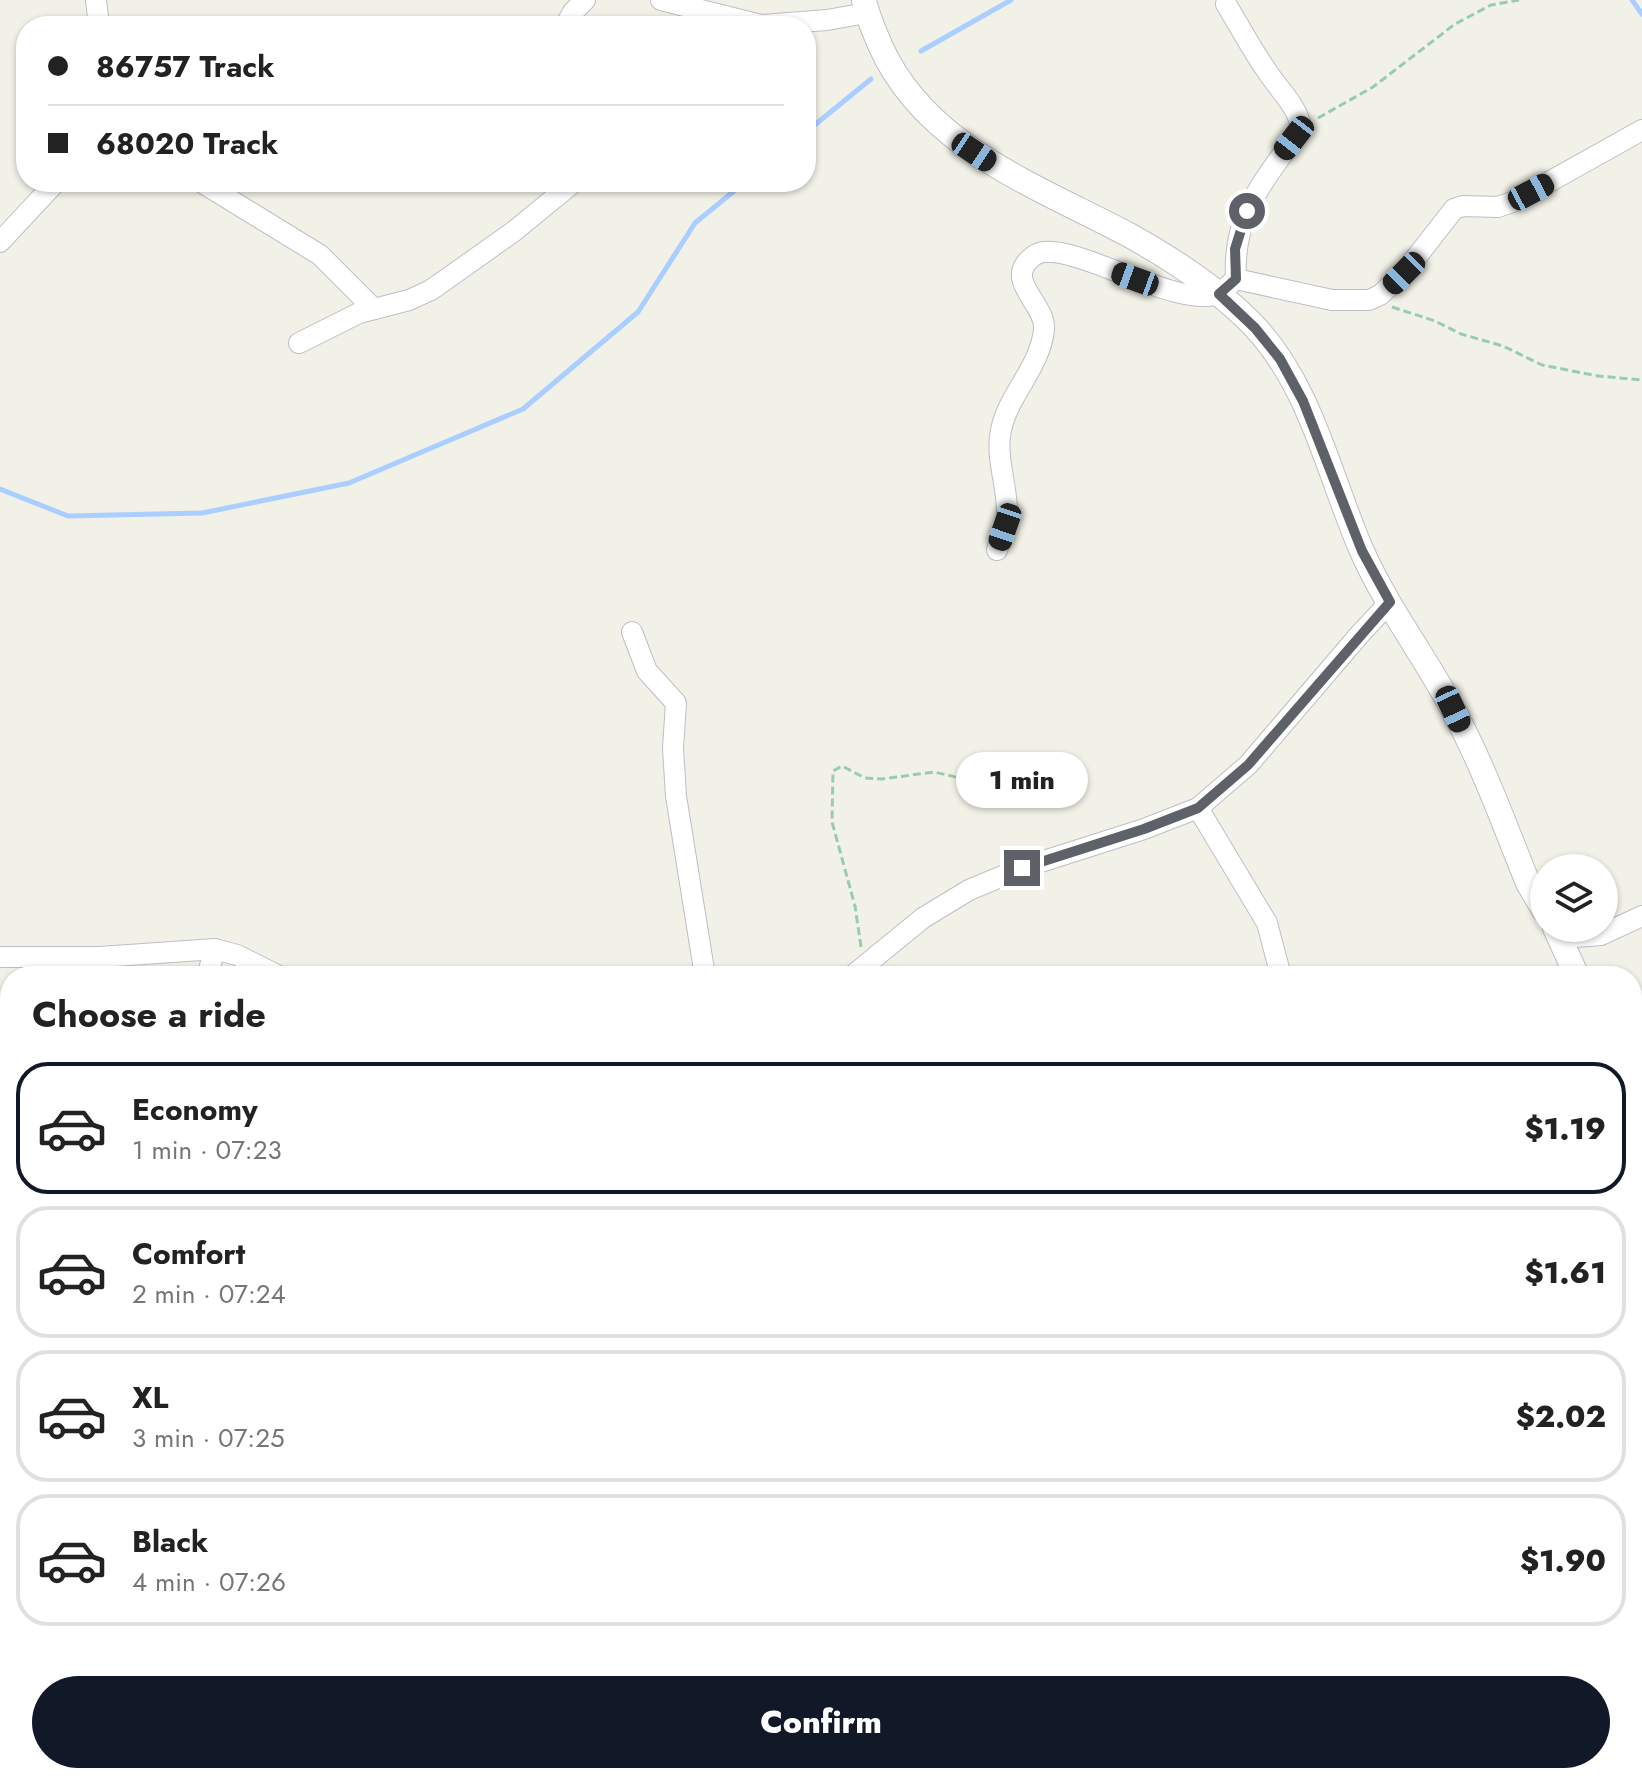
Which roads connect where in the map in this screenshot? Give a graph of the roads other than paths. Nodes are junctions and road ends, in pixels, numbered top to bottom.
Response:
1 (585, 0) edge
2 (661, 0) edge
3 (1226, 4) dead end
4 (865, 7) edge
5 (571, 16) edge
6 (728, 16) edge
7 (816, 21) edge
8 (1642, 130) edge
9 (47, 192) edge
10 (217, 192) edge
11 (562, 192) edge
12 (0, 242) edge
13 (1227, 287) junction
14 (373, 308) junction
15 (299, 343) dead end
16 (997, 550) dead end
17 (1390, 602) junction
18 (632, 632) dead end
19 (1198, 808) junction
20 (1530, 886) edge
21 (1642, 916) edge
22 (1618, 927) edge
23 (1562, 942) edge
24 (215, 949) junction
25 (0, 957) edge
26 (210, 966) edge
27 (259, 966) edge
28 (703, 966) edge
29 (864, 966) edge
30 (1278, 966) edge
31 (1573, 966) edge

1 - 5 street
2 - 6 street
3 - 13 street
4 - 7 street
4 - 13 street
8 - 13 street
9 - 12 street
10 - 14 street
11 - 14 street
13 - 16 street
13 - 17 street
14 - 15 street
17 - 19 street
17 - 20 street
18 - 28 street
19 - 29 street
19 - 30 street
21 - 22 street
23 - 31 street
24 - 25 street
24 - 26 street
24 - 27 street

